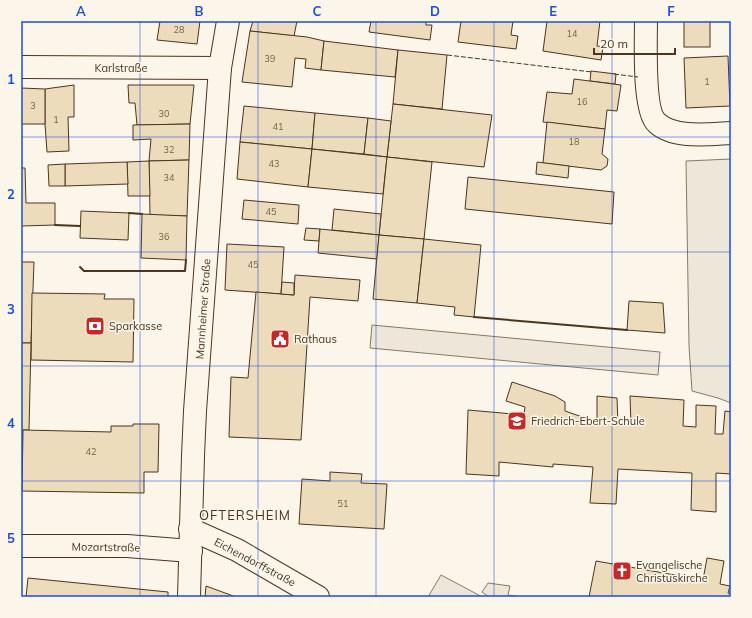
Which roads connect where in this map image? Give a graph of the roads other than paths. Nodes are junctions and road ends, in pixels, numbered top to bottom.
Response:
1 (228, 21) edge
2 (646, 21) edge
3 (21, 67) edge
4 (220, 68) junction
5 (731, 133) edge
6 (190, 529) junction
7 (21, 546) edge
8 (191, 551) junction
9 (189, 597) edge
10 (318, 597) edge

1 - 4 street, Mannheimer Straße
2 - 5 street
3 - 4 street, Karlstraße
4 - 6 street, Mannheimer Straße
6 - 8 street, Mannheimer Straße
6 - 10 street, Eichendorffstraße
7 - 8 street, Mozartstraße
8 - 9 street, Mannheimer Straße

